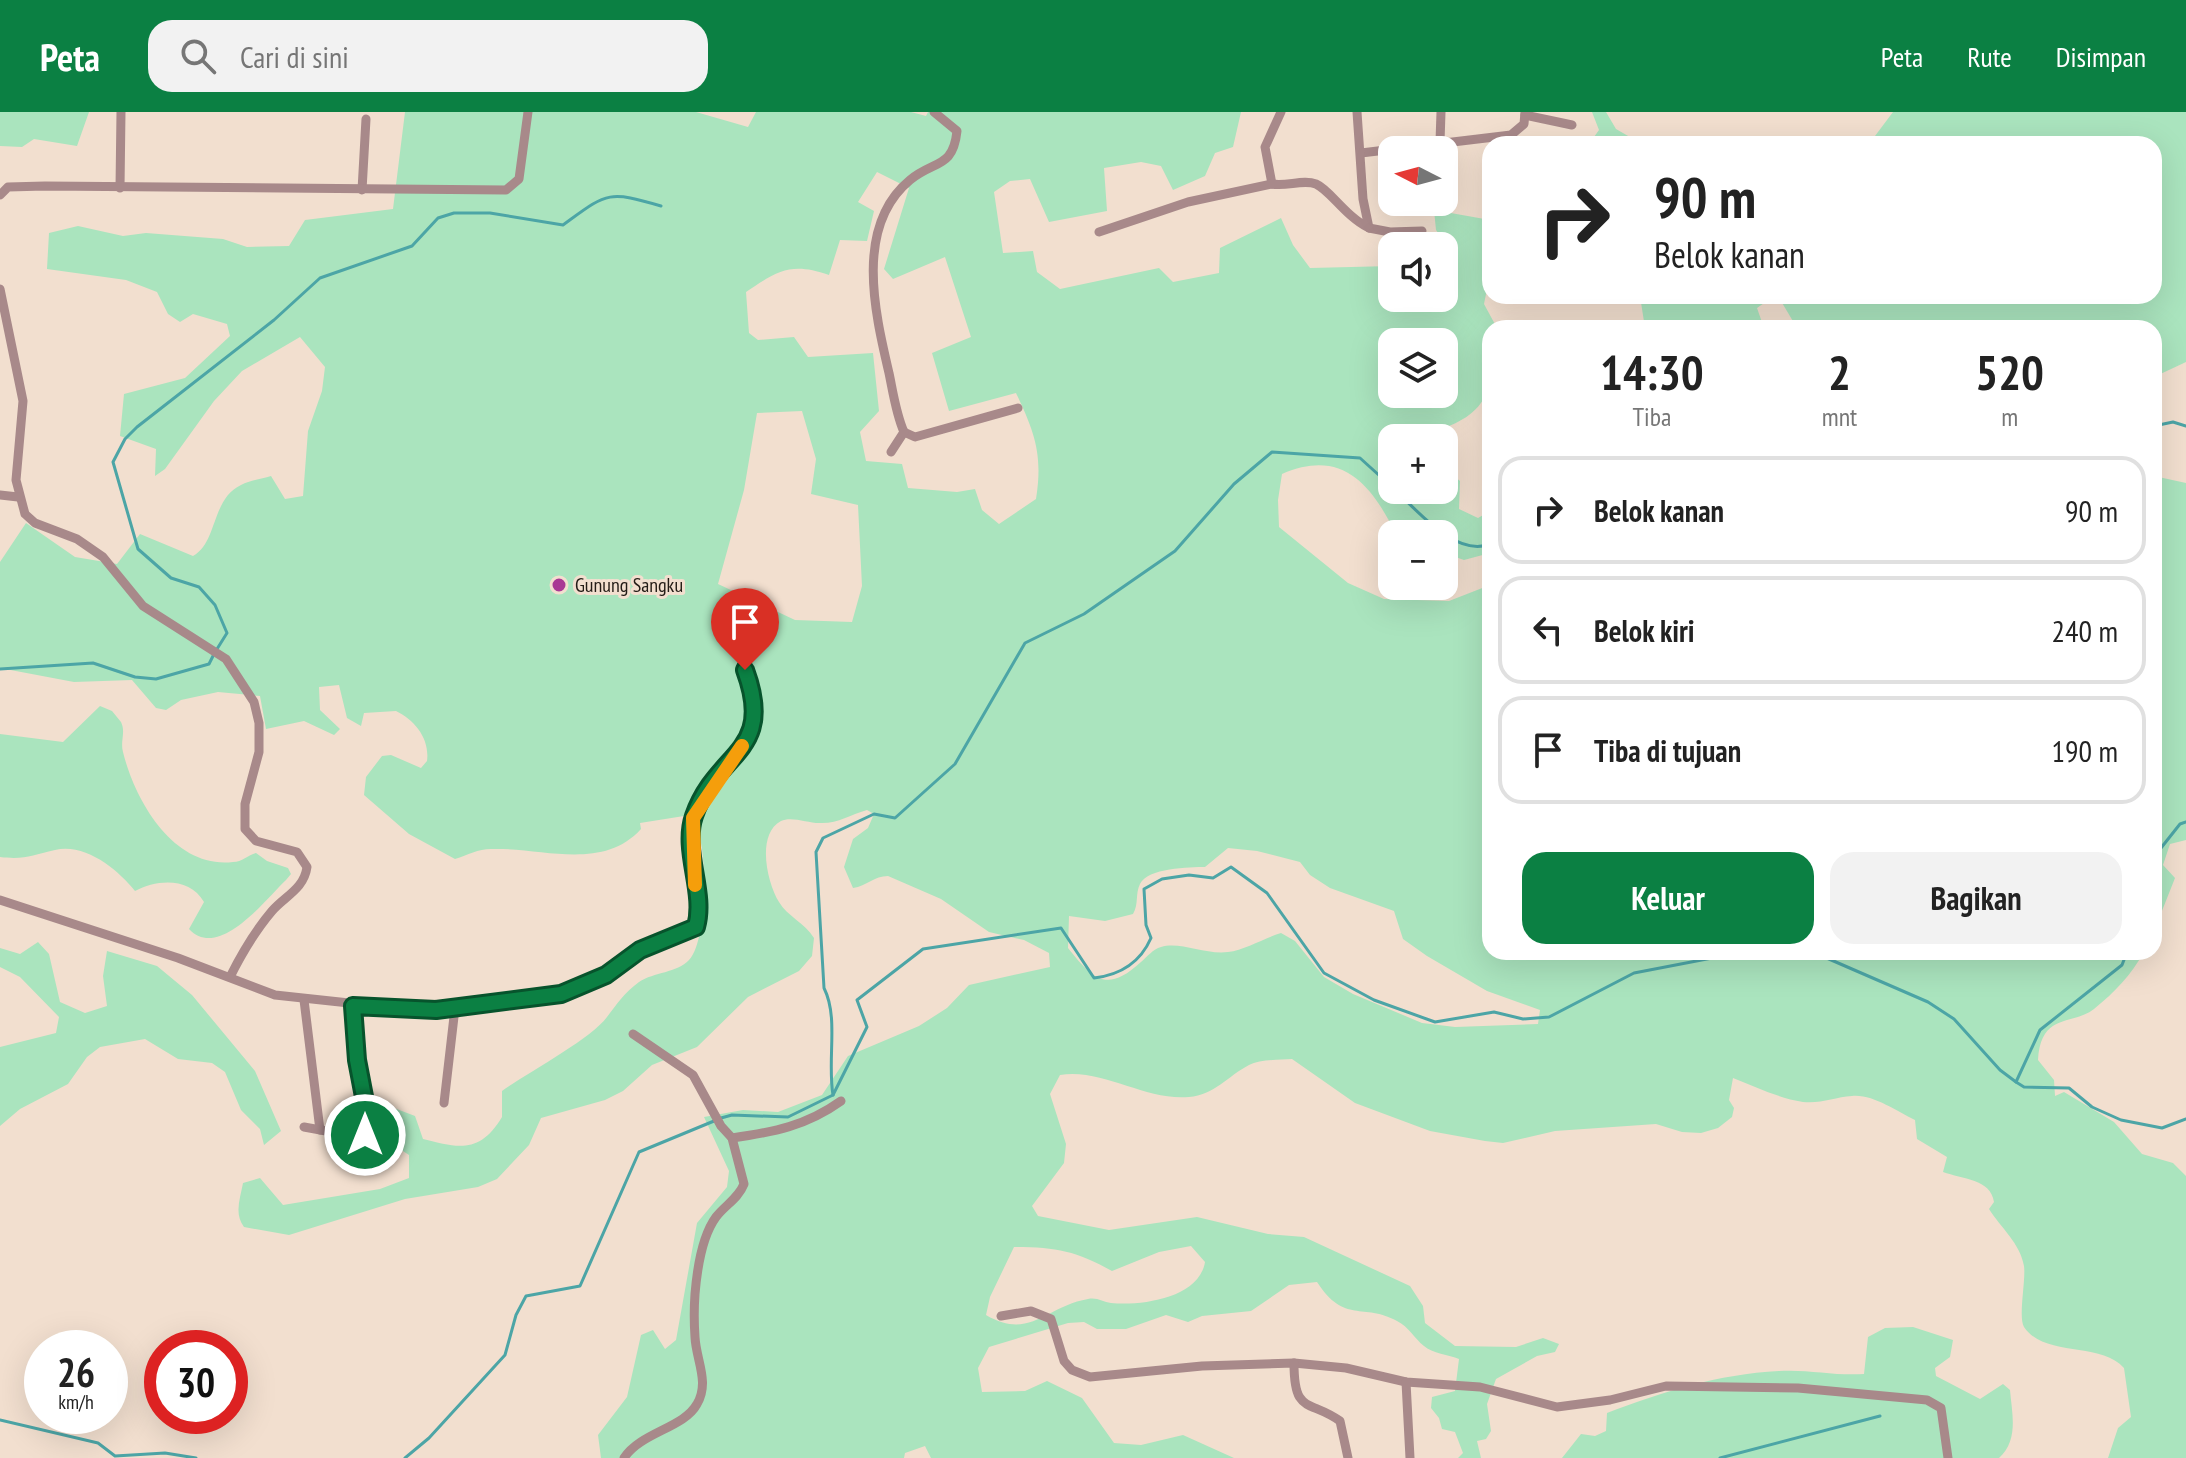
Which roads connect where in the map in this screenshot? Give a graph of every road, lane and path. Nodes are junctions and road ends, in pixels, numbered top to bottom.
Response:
1 (121, 112) edge
2 (528, 112) edge
3 (934, 112) edge
4 (1281, 112) edge
5 (1357, 112) edge
6 (1441, 112) edge
7 (1525, 113) edge
8 (366, 119) dead end
9 (1572, 125) dead end
10 (1440, 136) edge
11 (1501, 136) edge
12 (1482, 138) edge
13 (1458, 140) edge
14 (1378, 151) edge
15 (1361, 153) junction
16 (1272, 184) junction
17 (120, 188) junction
18 (362, 190) junction
19 (0, 195) edge
20 (1369, 228) junction
21 (1422, 231) dead end
22 (1099, 232) dead end
23 (0, 289) edge
24 (1018, 408) dead end
25 (904, 432) junction
26 (891, 452) dead end
27 (0, 495) edge
28 (18, 497) junction
29 (736, 646) dead end
30 (0, 900) edge
31 (230, 977) junction
32 (304, 1000) junction
33 (353, 1006) junction
34 (455, 1008) junction
35 (633, 1034) dead end
36 (841, 1101) dead end
37 (444, 1103) dead end
38 (304, 1127) dead end
39 (320, 1130) junction
40 (732, 1138) junction
41 (1001, 1316) dead end
42 (1294, 1363) junction
43 (1406, 1382) junction
44 (624, 1458) edge
45 (1348, 1458) edge
46 (1410, 1458) edge
47 (1948, 1458) edge

1 - 17 street
2 - 18 street
3 - 25 street
4 - 16 street
5 - 15 street
6 - 10 street
7 - 9 street
7 - 11 street
8 - 18 street
12 - 13 street
14 - 15 street
15 - 20 street
16 - 20 street
16 - 22 street
17 - 18 street
17 - 19 street
20 - 21 street
23 - 28 street
24 - 25 street
25 - 26 street
27 - 28 street
28 - 31 street
29 - 34 street
30 - 31 street
31 - 32 street
32 - 33 street
32 - 39 street
33 - 34 street
33 - 39 street
34 - 37 street
35 - 40 street
36 - 40 street
38 - 39 street
40 - 44 street
41 - 42 street
42 - 43 street
42 - 45 street
43 - 46 street
43 - 47 street

